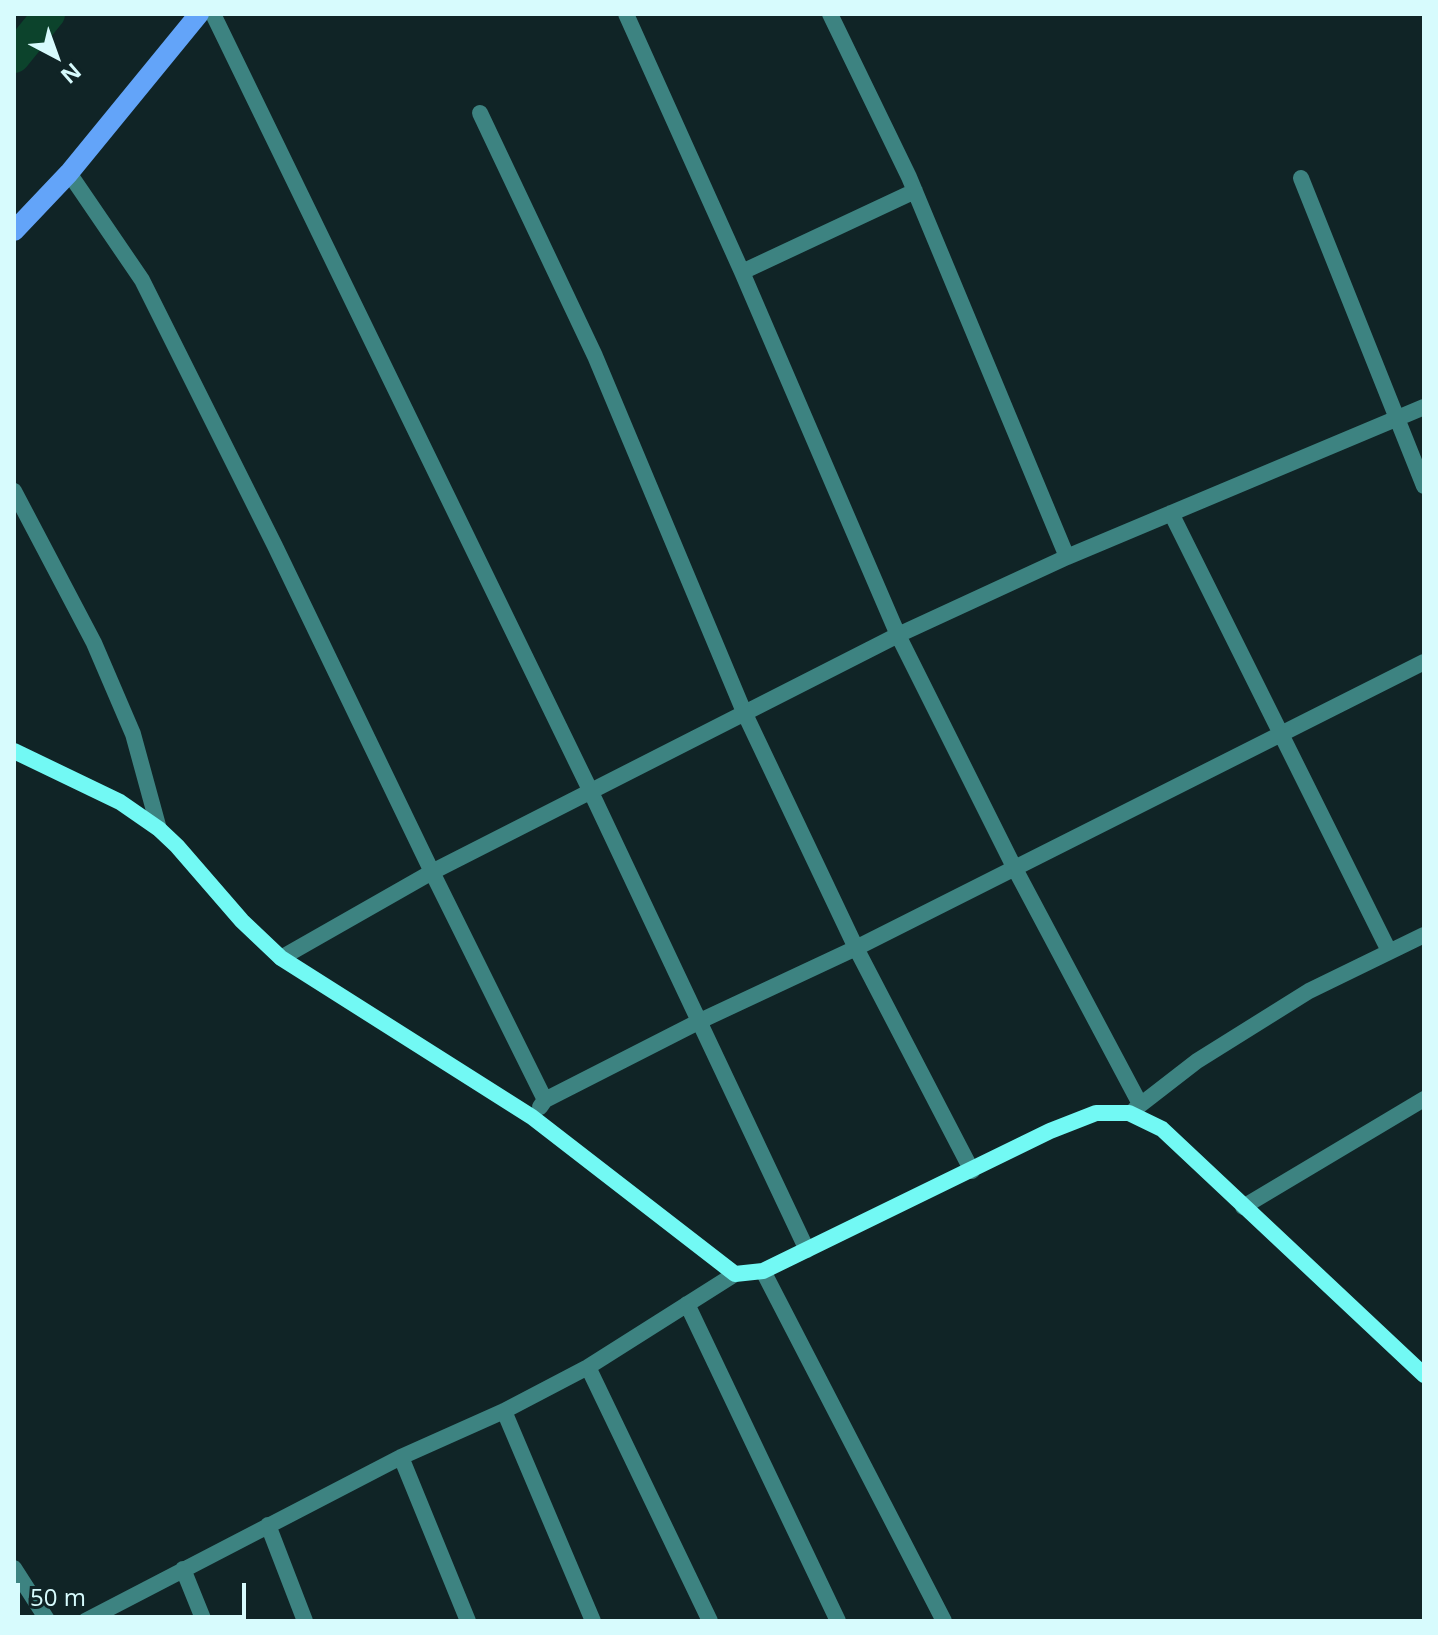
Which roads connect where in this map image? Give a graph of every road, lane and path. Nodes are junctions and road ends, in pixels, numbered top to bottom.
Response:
1 (199, 14) edge
2 (213, 14) edge
3 (626, 14) edge
4 (830, 14) edge
5 (480, 113) dead end
6 (69, 173) junction
7 (1301, 178) dead end
8 (915, 191) junction
9 (14, 231) edge
10 (742, 272) junction
11 (1424, 407) edge
12 (1397, 419) junction
13 (1424, 486) edge
14 (14, 491) edge
15 (1171, 513) junction
16 (1067, 557) junction
17 (898, 635) junction
18 (1424, 662) edge
19 (744, 712) junction
20 (1281, 734) junction
21 (14, 751) edge
22 (590, 790) junction
23 (159, 829) junction
24 (1014, 867) junction
25 (432, 872) junction
26 (1424, 935) edge
27 (856, 948) junction
28 (1389, 951) junction
29 (281, 958) junction
30 (700, 1021) junction
31 (1424, 1099) edge
32 (545, 1100) junction
33 (1135, 1108) junction
34 (532, 1117) junction
35 (972, 1171) junction
36 (1243, 1207) junction
37 (807, 1250) junction
38 (763, 1271) junction
39 (735, 1274) junction
40 (687, 1304) junction
41 (588, 1367) junction
42 (1424, 1375) edge
43 (504, 1411) junction
44 (401, 1457) junction
45 (268, 1525) junction
46 (14, 1568) edge
47 (183, 1569) junction
48 (48, 1621) edge
49 (85, 1621) edge
50 (204, 1621) edge
51 (305, 1621) edge
52 (468, 1621) edge
53 (593, 1621) edge
54 (710, 1621) edge
55 (838, 1621) edge
56 (944, 1621) edge

1 - 6 main road
2 - 22 street
3 - 10 street
4 - 8 street
5 - 19 street
6 - 9 main road
6 - 25 street
7 - 12 street
8 - 10 street
8 - 16 street
10 - 17 street
11 - 12 street
12 - 13 street
12 - 15 street
14 - 23 street
15 - 16 street
15 - 20 street
16 - 17 street
17 - 19 street
17 - 24 street
18 - 20 street
19 - 22 street
19 - 27 street
20 - 24 street
20 - 28 street
21 - 23 main road
22 - 25 street
22 - 30 street
23 - 29 main road
24 - 27 street
24 - 33 street
25 - 29 street
25 - 32 street
26 - 28 street
27 - 30 street
27 - 35 street
28 - 33 street
29 - 34 main road
30 - 32 street
30 - 37 street
31 - 36 street
32 - 34 street
33 - 35 main road
33 - 36 main road
34 - 39 main road
35 - 37 main road
36 - 42 main road
37 - 38 main road
38 - 39 main road
38 - 56 street
39 - 40 street
40 - 41 street
40 - 55 street
41 - 43 street
41 - 54 street
43 - 44 street
43 - 53 street
44 - 45 street
44 - 52 street
45 - 47 street
45 - 51 street
46 - 48 street
47 - 49 street
47 - 50 street

